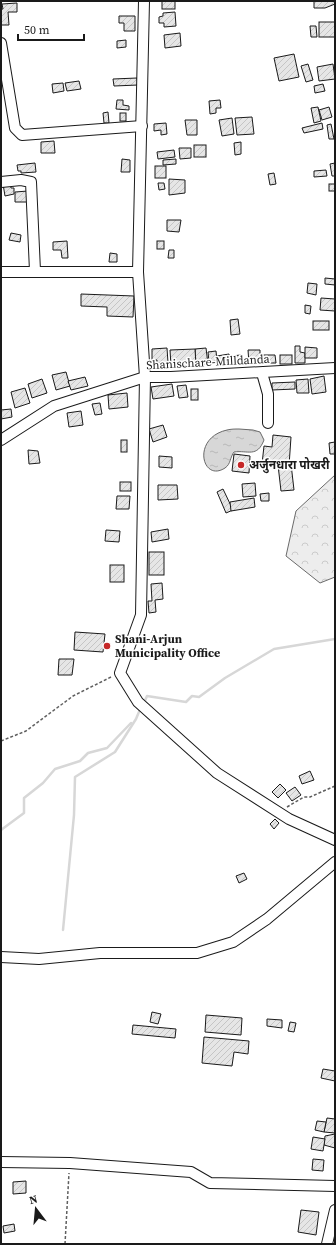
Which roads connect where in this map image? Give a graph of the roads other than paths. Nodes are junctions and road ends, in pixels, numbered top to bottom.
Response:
1 (144, 1) edge
2 (1, 44) edge
3 (142, 126) junction
4 (1, 182) edge
5 (35, 271) junction
6 (1, 272) edge
7 (138, 272) junction
8 (335, 368) edge
9 (262, 373) junction
10 (145, 377) junction
11 (268, 423) dead end
12 (1, 440) edge
13 (335, 840) edge
14 (335, 862) edge
15 (1, 957) edge
16 (1, 1162) edge
17 (335, 1186) edge
18 (335, 1210) edge
19 (327, 1244) edge

1 - 3 street
2 - 3 street
3 - 7 street
4 - 5 street
5 - 6 street
5 - 7 street
7 - 10 street
8 - 9 street, Shanischare-Milldanda
9 - 10 street, Shanischare-Milldanda
9 - 11 street
10 - 12 street, Shanischare-Milldanda
10 - 13 street
14 - 15 street
16 - 17 street
18 - 19 street

